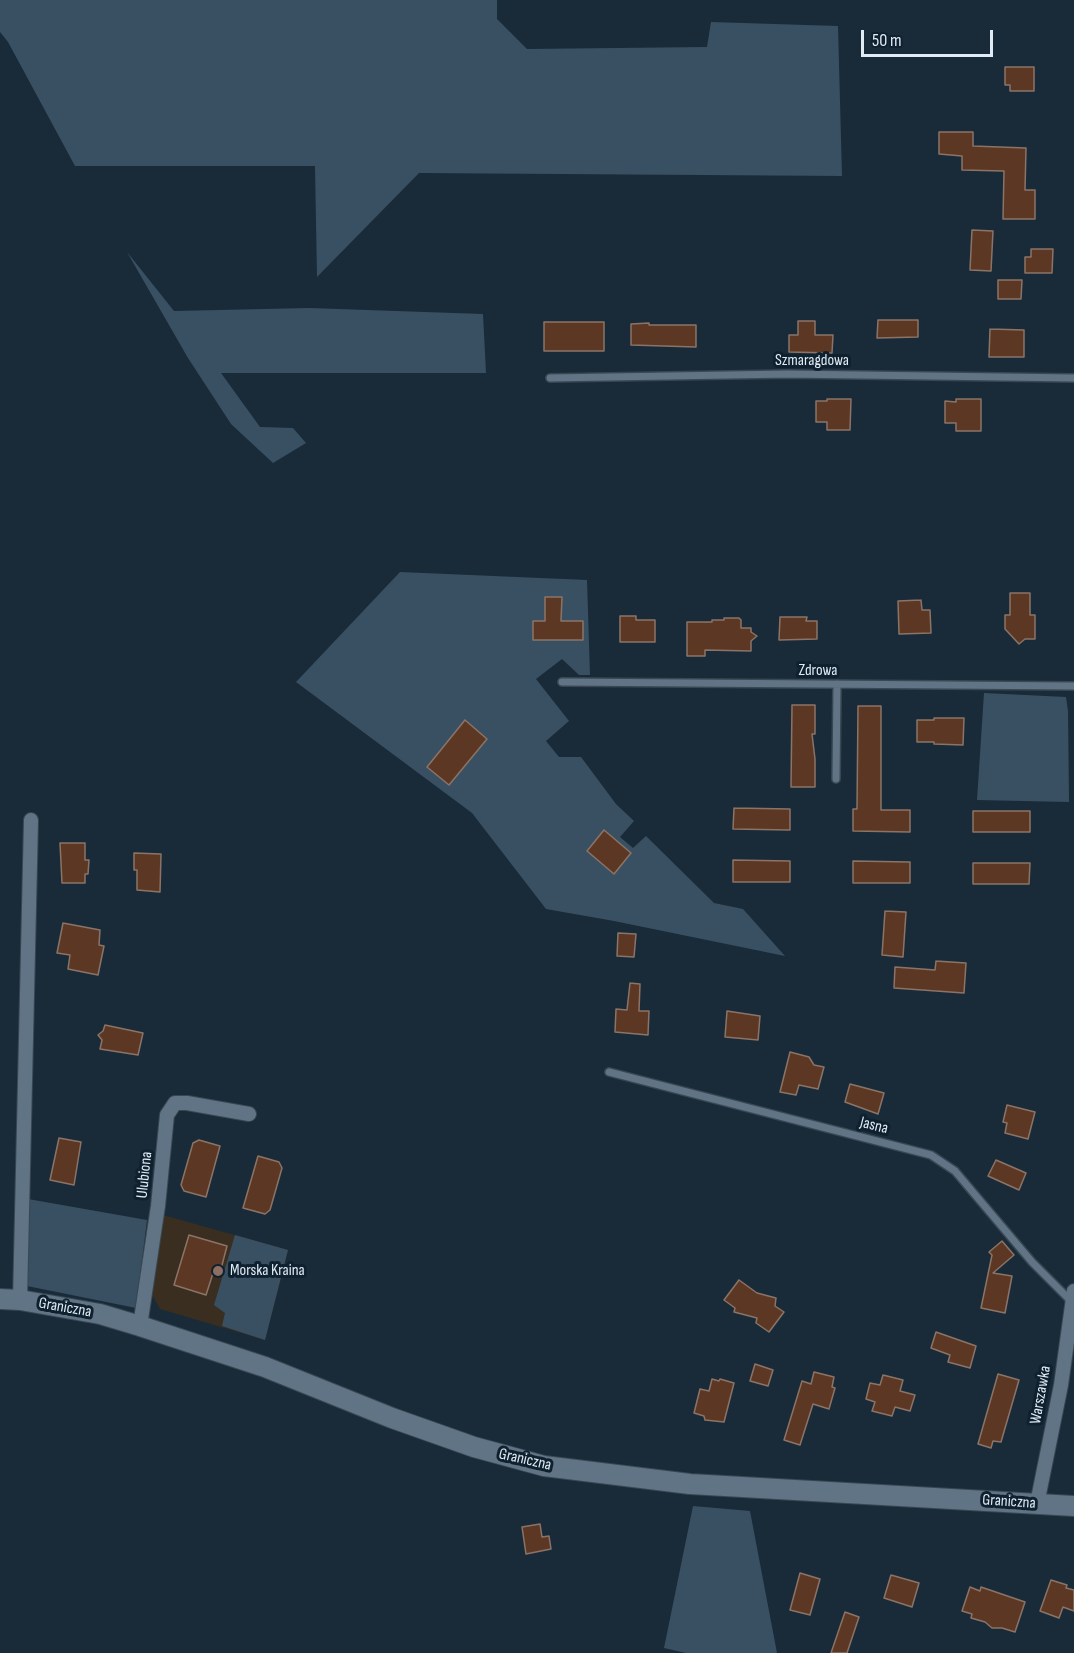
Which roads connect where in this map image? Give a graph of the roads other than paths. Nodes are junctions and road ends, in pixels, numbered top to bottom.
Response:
1 (550, 378) dead end
2 (1074, 378) edge
3 (562, 682) dead end
4 (837, 684) junction
5 (1074, 686) edge
6 (836, 779) dead end
7 (31, 820) dead end
8 (609, 1072) dead end
9 (249, 1114) dead end
10 (1074, 1291) edge
11 (0, 1299) edge
12 (20, 1300) junction
13 (1073, 1304) edge
14 (140, 1326) junction
15 (1037, 1504) junction
16 (1074, 1506) edge

1 - 2 lane, Szmaragdowa
3 - 4 lane, Zdrowa
4 - 5 lane, Zdrowa
4 - 6 lane
7 - 12 street
8 - 13 lane, Jasna
9 - 14 street, Ulubiona
10 - 13 street, Warszawka
11 - 12 street, Graniczna
12 - 14 street, Graniczna
13 - 15 street, Warszawka
14 - 15 street, Graniczna
15 - 16 street, Graniczna

